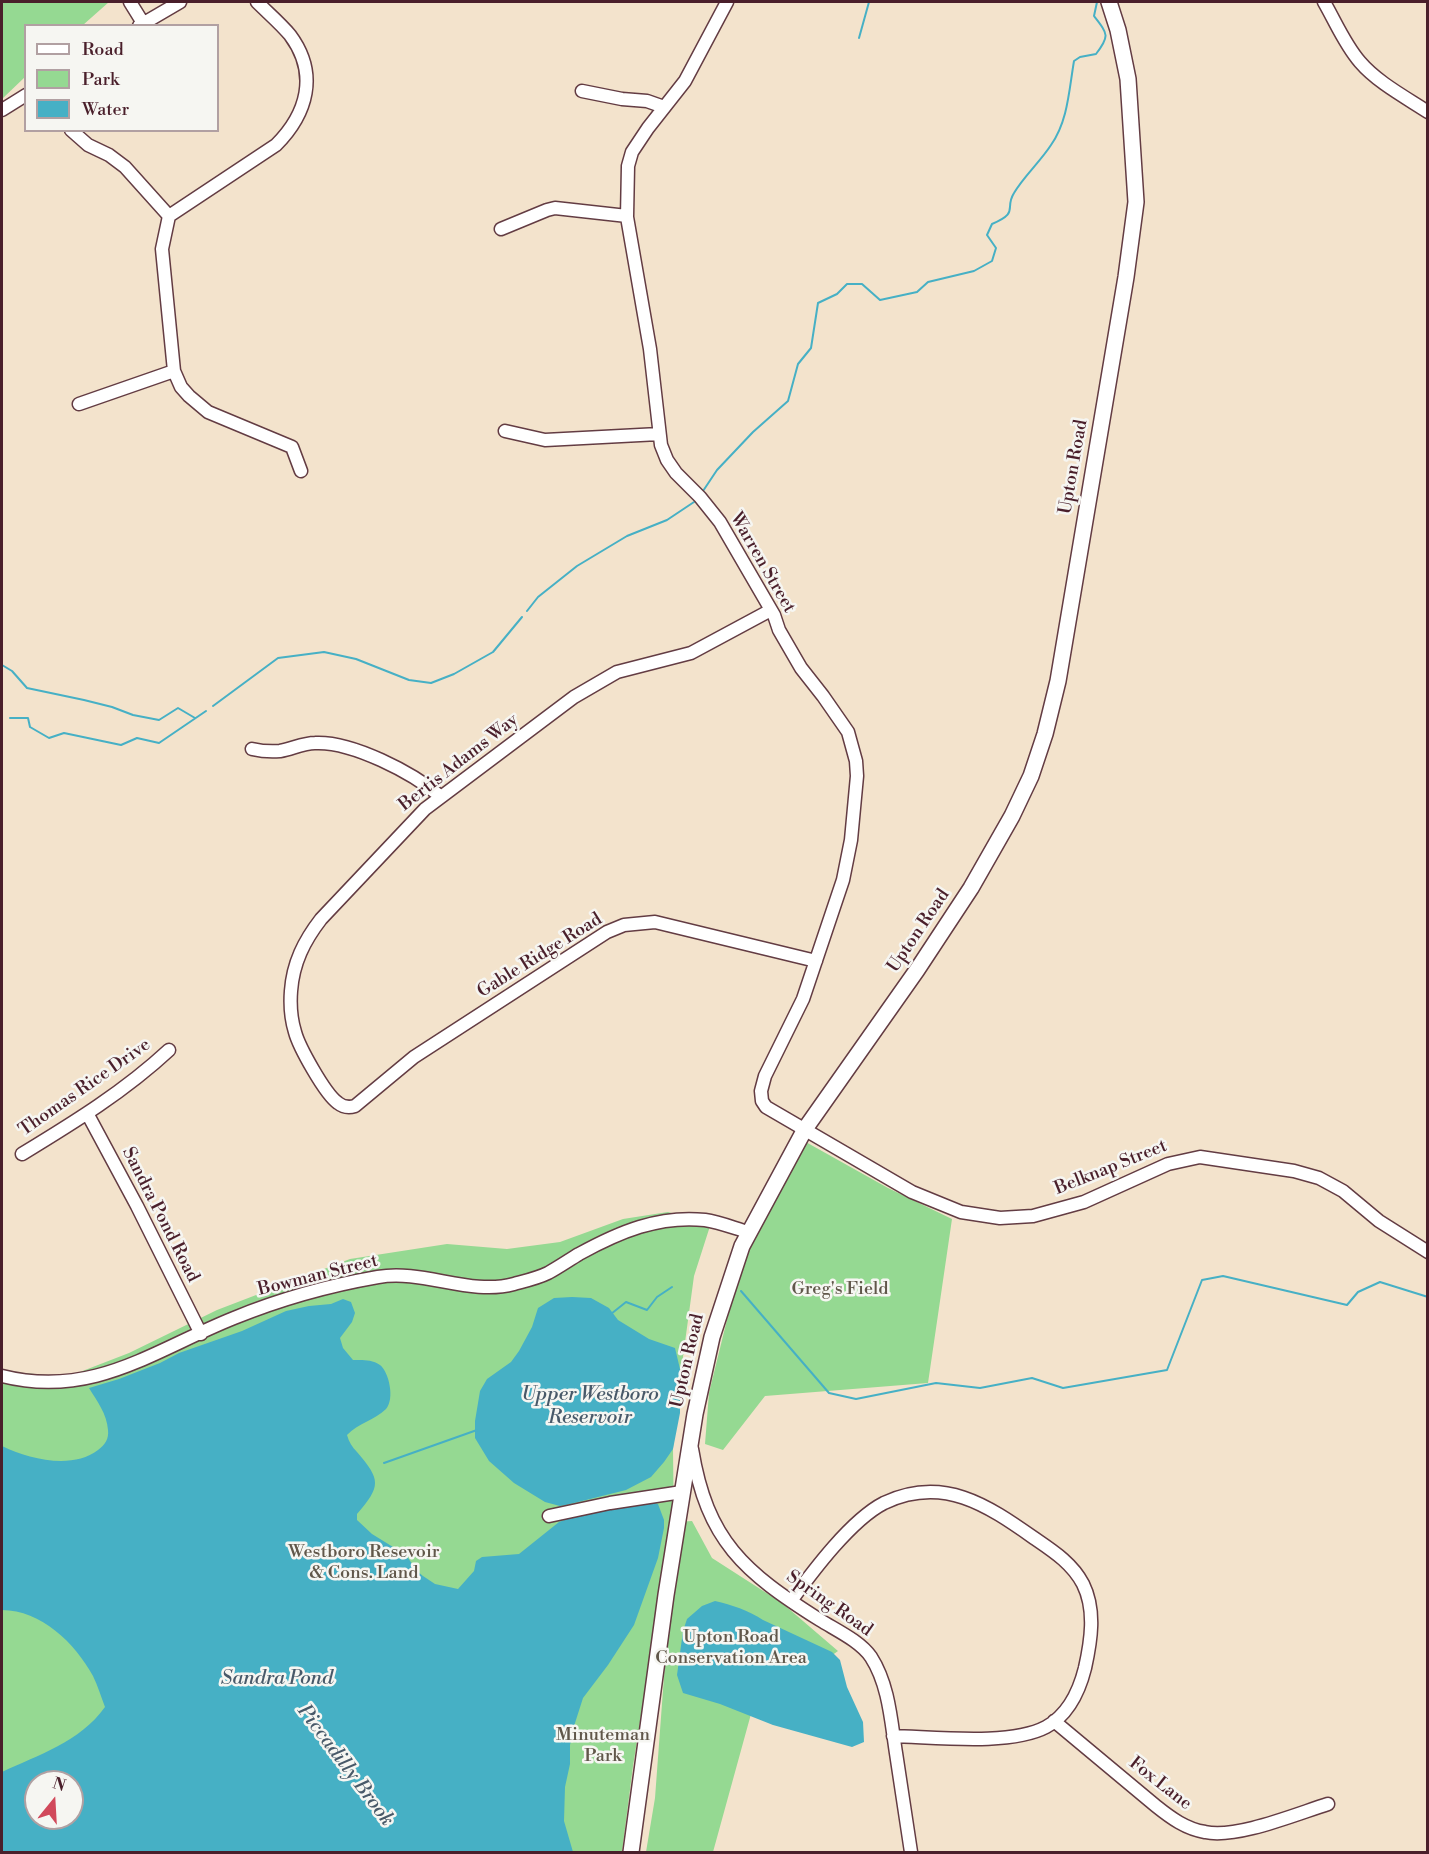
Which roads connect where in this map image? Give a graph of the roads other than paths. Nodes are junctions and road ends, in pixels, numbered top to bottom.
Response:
1 (130, 2) edge
2 (180, 2) edge
3 (257, 2) edge
4 (727, 2) edge
5 (1109, 2) edge
6 (1324, 2) edge
7 (141, 24) edge
8 (582, 91) dead end
9 (24, 96) edge
10 (664, 107) junction
11 (2, 110) edge
12 (1428, 112) edge
13 (73, 132) edge
14 (169, 216) junction
15 (627, 216) junction
16 (501, 229) dead end
17 (174, 371) junction
18 (79, 404) dead end
19 (505, 431) dead end
20 (659, 434) junction
21 (301, 471) dead end
22 (771, 610) junction
23 (252, 749) dead end
24 (440, 796) junction
25 (816, 962) junction
26 (169, 1050) dead end
27 (346, 1107) joint
28 (87, 1113) junction
29 (805, 1129) junction
30 (22, 1154) dead end
31 (748, 1232) junction
32 (1428, 1252) edge
33 (201, 1334) junction
34 (2, 1376) edge
35 (690, 1442) junction
36 (682, 1492) junction
37 (549, 1516) dead end
38 (791, 1601) junction
39 (1054, 1721) junction
40 (893, 1736) junction
41 (1328, 1804) dead end
42 (631, 1852) edge
43 (911, 1852) edge

1 - 7 street
2 - 7 street
3 - 14 street
4 - 10 street, Warren Street
5 - 29 main road, Upton Road
6 - 12 street
8 - 10 street
9 - 11 street
10 - 15 street, Warren Street
13 - 14 street
14 - 17 street
15 - 16 street
15 - 20 street, Warren Street
17 - 18 street
17 - 21 street
19 - 20 street
20 - 22 street, Warren Street
22 - 24 street, Bertis Adams Way
22 - 25 street, Warren Street
23 - 24 street
24 - 27 street, Bertis Adams Way
25 - 27 street, Gable Ridge Road
25 - 29 street, Warren Street
26 - 28 street, Thomas Rice Drive
28 - 30 street, Thomas Rice Drive
28 - 33 street, Sandra Pond Road
29 - 31 main road, Upton Road
29 - 32 street, Belknap Street
31 - 33 street, Bowman Street
31 - 35 main road, Upton Road
33 - 34 street, Bowman Street
35 - 36 main road, Upton Road
35 - 38 street, Spring Road
36 - 37 street
36 - 42 main road, Upton Road
38 - 39 street
38 - 40 street, Spring Road
39 - 40 street
39 - 41 street, Fox Lane
40 - 43 street, Spring Road

